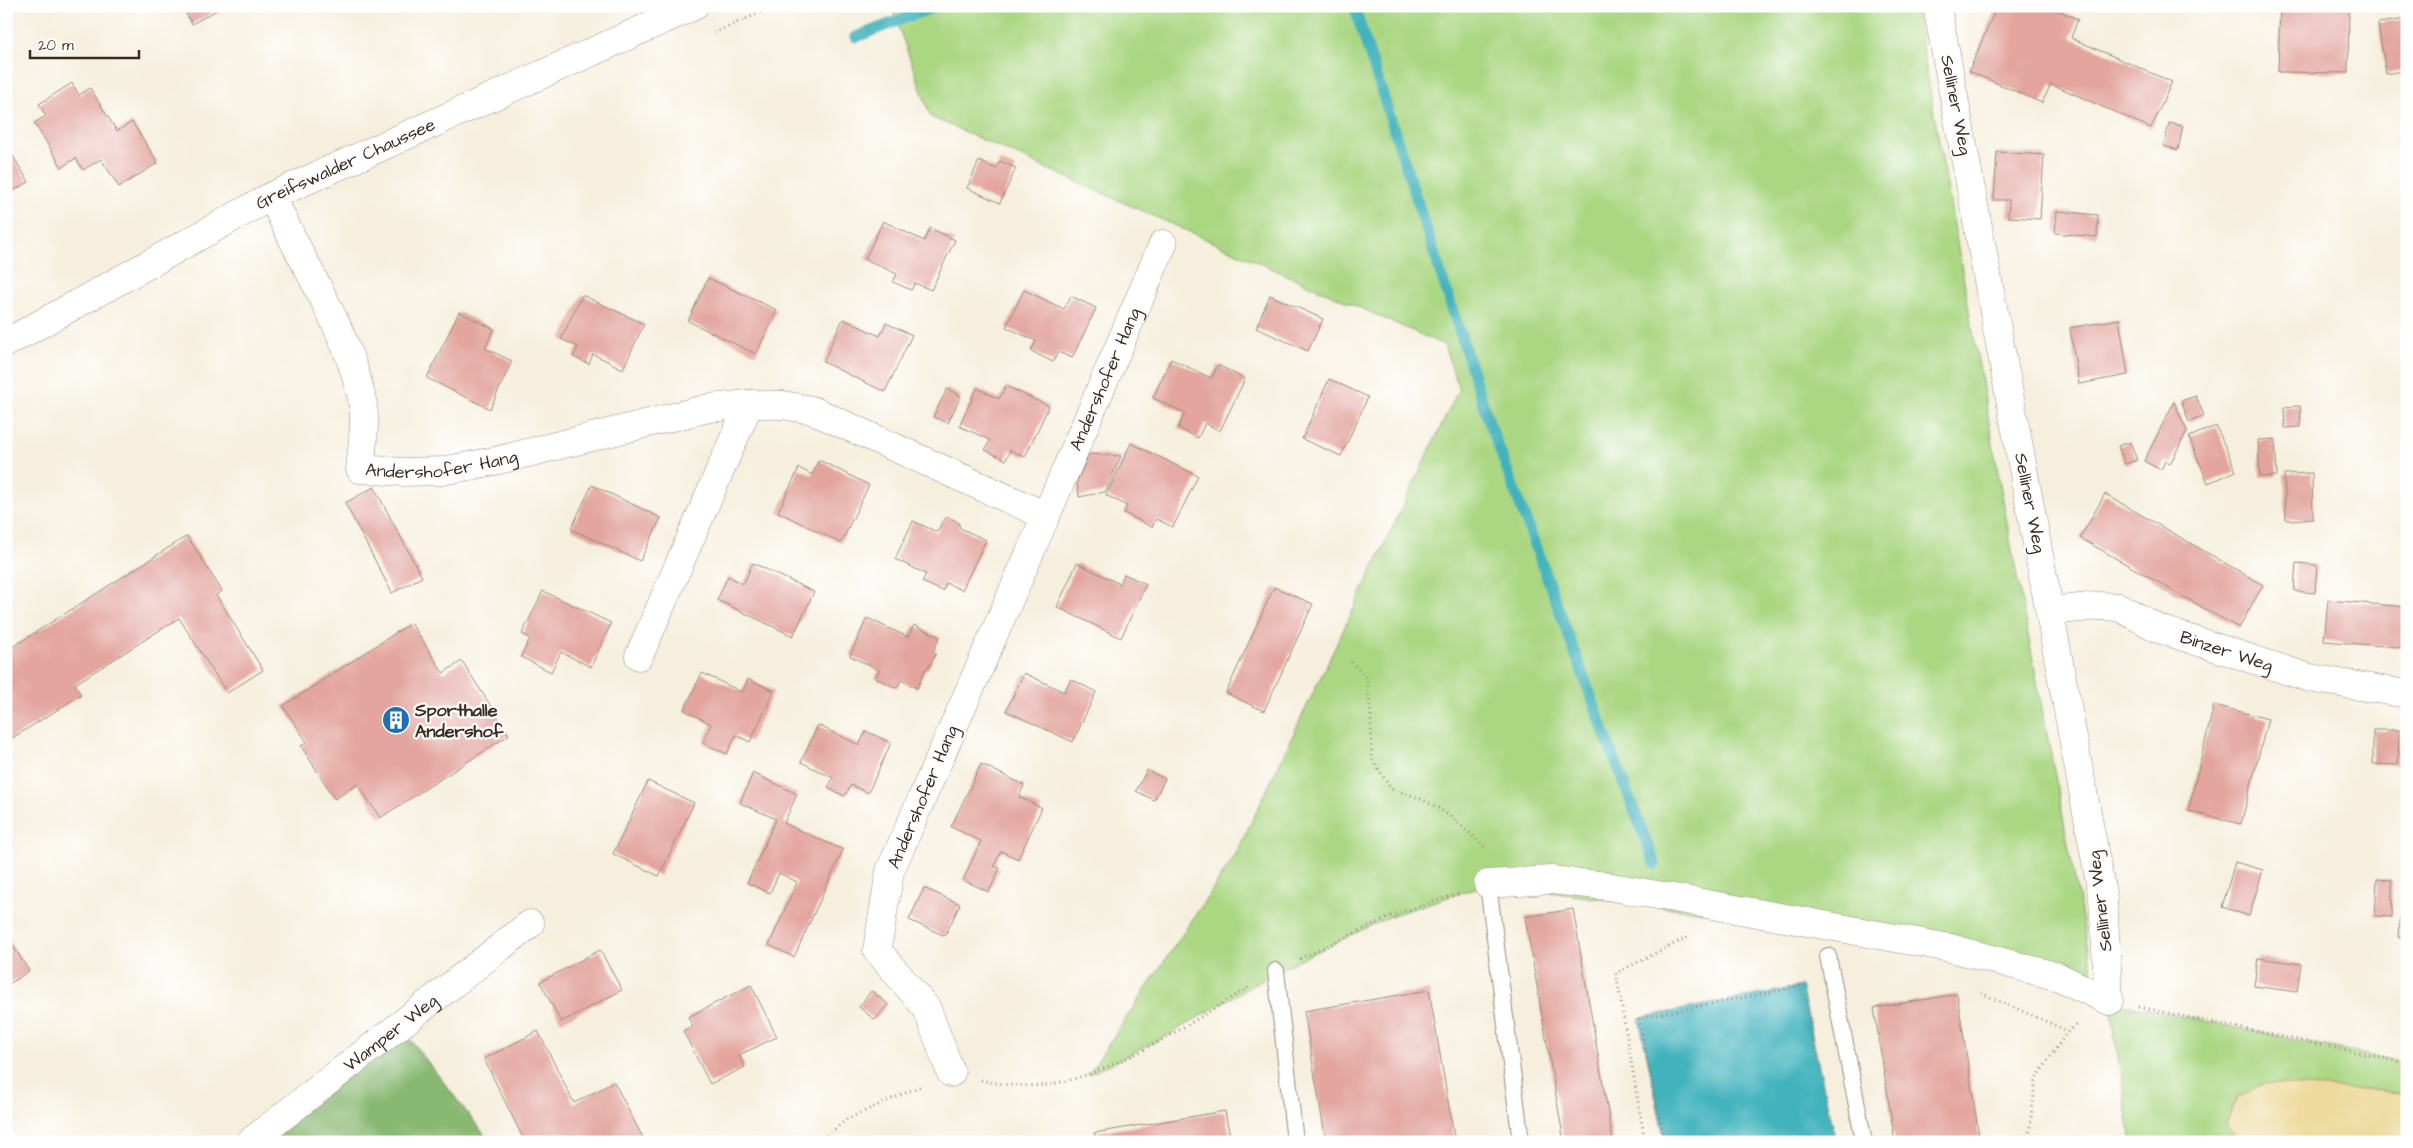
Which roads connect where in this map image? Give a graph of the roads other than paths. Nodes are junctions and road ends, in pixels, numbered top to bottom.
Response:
1 (694, 6) edge
2 (1937, 6) edge
3 (272, 196) junction
4 (1163, 244) dead end
5 (6, 342) edge
6 (749, 404) junction
7 (1046, 516) junction
8 (2050, 611) junction
9 (638, 656) dead end
10 (2407, 694) edge
11 (1496, 884) joint
12 (530, 924) dead end
13 (1828, 956) dead end
14 (1276, 971) road end
15 (951, 1074) road end
16 (250, 1142) edge
17 (1295, 1142) edge
18 (1521, 1142) edge
19 (1864, 1142) edge

1 - 3 street, Greifswalder Chaussee
2 - 8 street, Selliner Weg
3 - 5 street, Greifswalder Chaussee
3 - 6 street, Andershofer Hang
4 - 7 street, Andershofer Hang
6 - 7 street, Andershofer Hang
6 - 9 street
7 - 15 street, Andershofer Hang
8 - 10 street, Binzer Weg
8 - 11 street, Selliner Weg
11 - 18 lane
12 - 16 street, Wamper Weg
13 - 19 lane
14 - 17 lane

